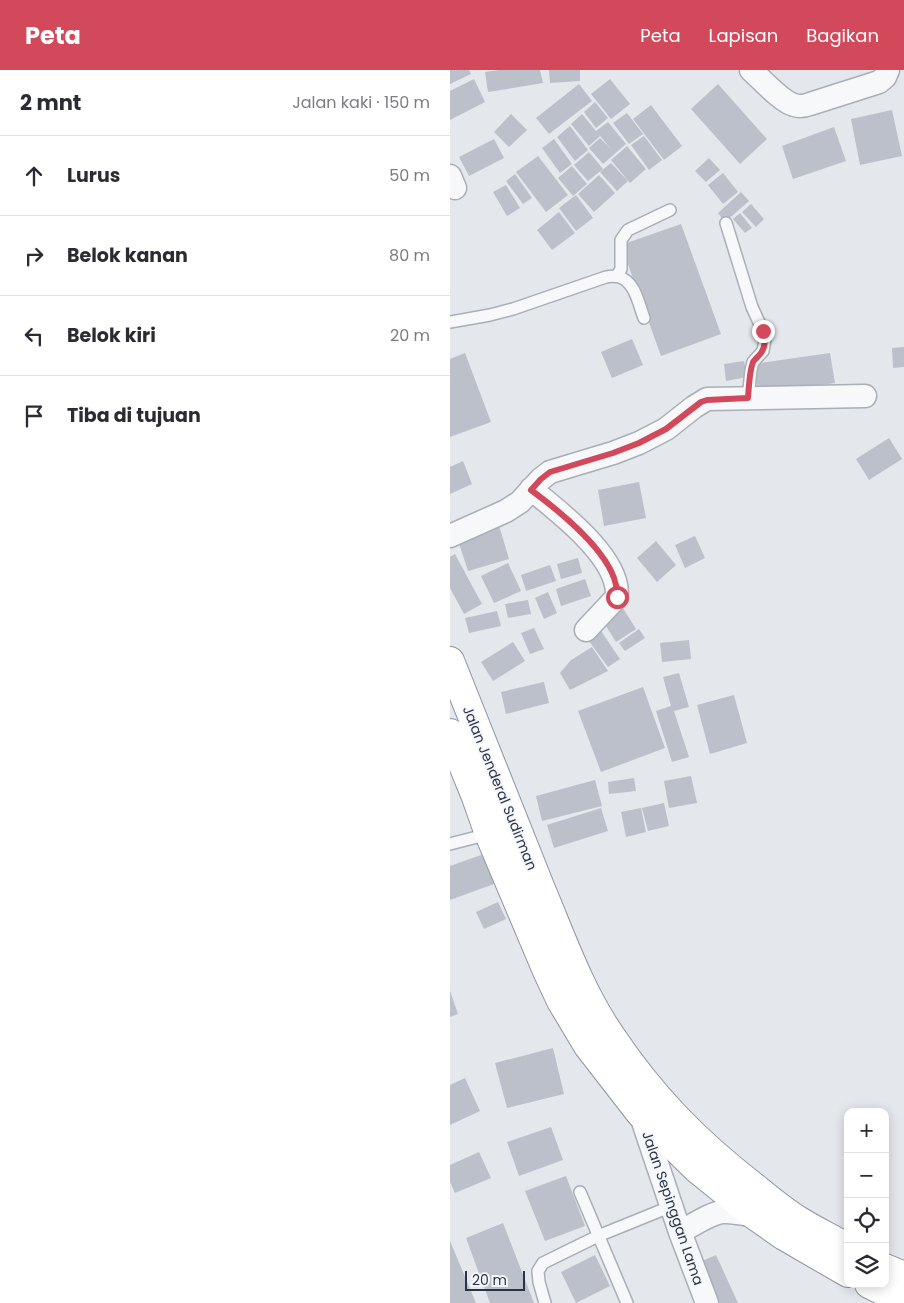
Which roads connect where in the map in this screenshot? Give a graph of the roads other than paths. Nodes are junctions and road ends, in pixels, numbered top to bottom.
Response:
1 (752, 70) edge
2 (888, 70) edge
3 (670, 210) dead end
4 (726, 223) dead end
5 (617, 276) junction
6 (644, 318) dead end
7 (450, 322) edge
8 (865, 396) dead end
9 (748, 398) junction
10 (531, 490) junction
11 (450, 536) edge
12 (586, 630) dead end
13 (450, 661) edge
14 (450, 732) edge
15 (489, 834) junction
16 (450, 844) edge
17 (626, 1057) junction
18 (640, 1114) junction
19 (580, 1192) dead end
20 (672, 1206) junction
21 (766, 1210) junction
22 (680, 1232) junction
23 (598, 1236) junction
24 (844, 1246) edge
25 (889, 1270) edge
26 (844, 1271) edge
27 (904, 1276) edge
28 (877, 1288) edge
29 (904, 1299) edge
30 (545, 1303) edge
31 (627, 1303) edge
32 (707, 1303) edge

1 - 2 street
3 - 5 lane
4 - 9 lane
5 - 6 lane
5 - 7 lane
8 - 9 street
9 - 10 street
10 - 11 street
10 - 12 street
13 - 17 highway, Jalan Jenderal Sudirman
14 - 15 highway, Jalan Jenderal Sudirman
15 - 16 lane
15 - 18 highway, Jalan Jenderal Sudirman
17 - 18 street, Jalan Sepinggan Lama
17 - 21 highway, Jalan Jenderal Sudirman
18 - 20 street, Jalan Sepinggan Lama
18 - 21 highway, Jalan Jenderal Sudirman
19 - 23 lane
20 - 22 street, Jalan Sepinggan Lama
20 - 23 lane
21 - 22 street
21 - 24 highway
21 - 26 highway
22 - 32 street, Jalan Sepinggan Lama
23 - 30 lane
23 - 31 lane
25 - 27 highway
28 - 29 highway

